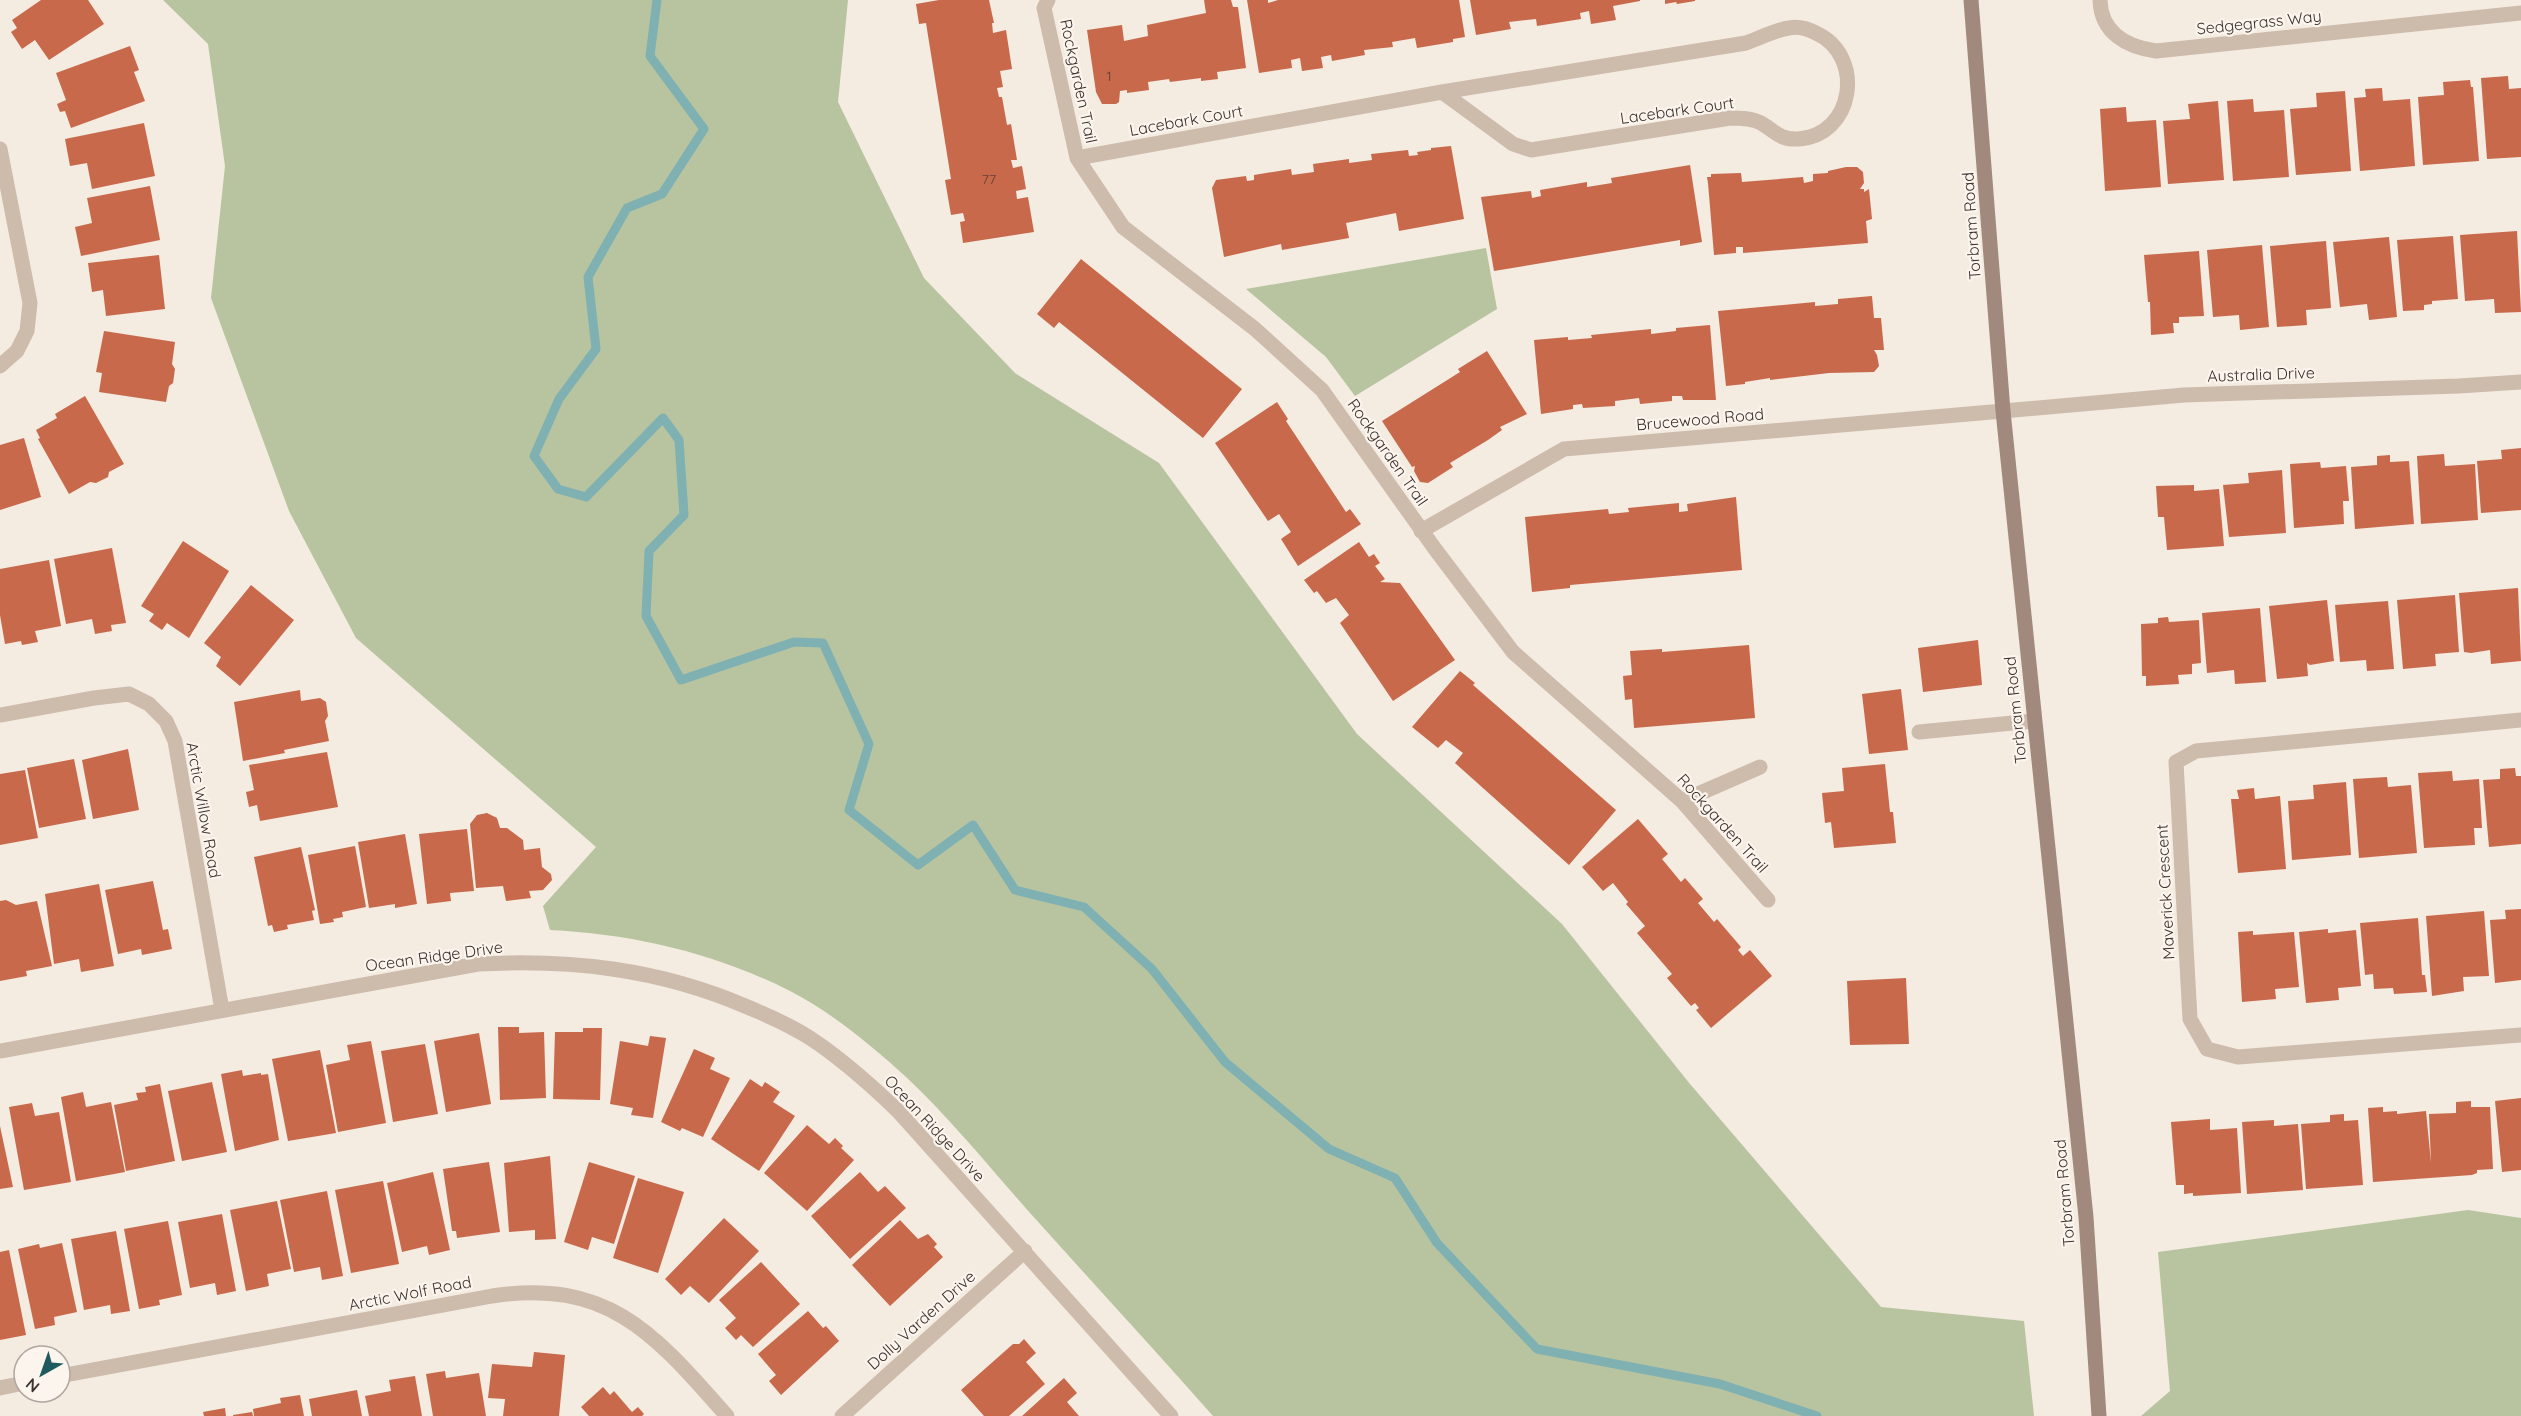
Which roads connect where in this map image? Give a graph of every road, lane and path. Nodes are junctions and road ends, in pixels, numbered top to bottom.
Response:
1 (1048, 0) edge
2 (1971, 0) edge
3 (2100, 0) edge
4 (2521, 13) edge
5 (1442, 92) junction
6 (0, 149) edge
7 (1077, 158) junction
8 (0, 366) edge
9 (2521, 382) edge
10 (2003, 411) junction
11 (1421, 531) junction
12 (0, 715) edge
13 (2521, 720) edge
14 (2034, 721) junction
15 (1919, 732) dead end
16 (1760, 767) dead end
17 (1682, 801) junction
18 (1768, 900) dead end
19 (222, 1010) junction
20 (2521, 1035) edge
21 (0, 1051) edge
22 (1025, 1251) junction
23 (72, 1374) edge
24 (727, 1416) edge
25 (842, 1416) edge
26 (1171, 1416) edge
27 (2099, 1416) edge

1 - 7 street, Rockgarden Trail
2 - 10 main road, Torbram Road
3 - 4 street, Sedgegrass Way
5 - 5 street, Lacebark Court
5 - 7 street, Lacebark Court
6 - 8 street
7 - 11 street, Rockgarden Trail
9 - 10 street, Australia Drive
10 - 11 street, Brucewood Road
10 - 14 main road, Torbram Road
11 - 17 street, Rockgarden Trail
12 - 19 street, Arctic Willow Road
13 - 20 street, Maverick Crescent
14 - 15 street
14 - 27 main road, Torbram Road
16 - 17 street
17 - 18 street, Rockgarden Trail
19 - 21 street, Ocean Ridge Drive
19 - 22 street, Ocean Ridge Drive
22 - 25 street, Dolly Varden Drive
22 - 26 street, Ocean Ridge Drive
23 - 24 street, Arctic Wolf Road

